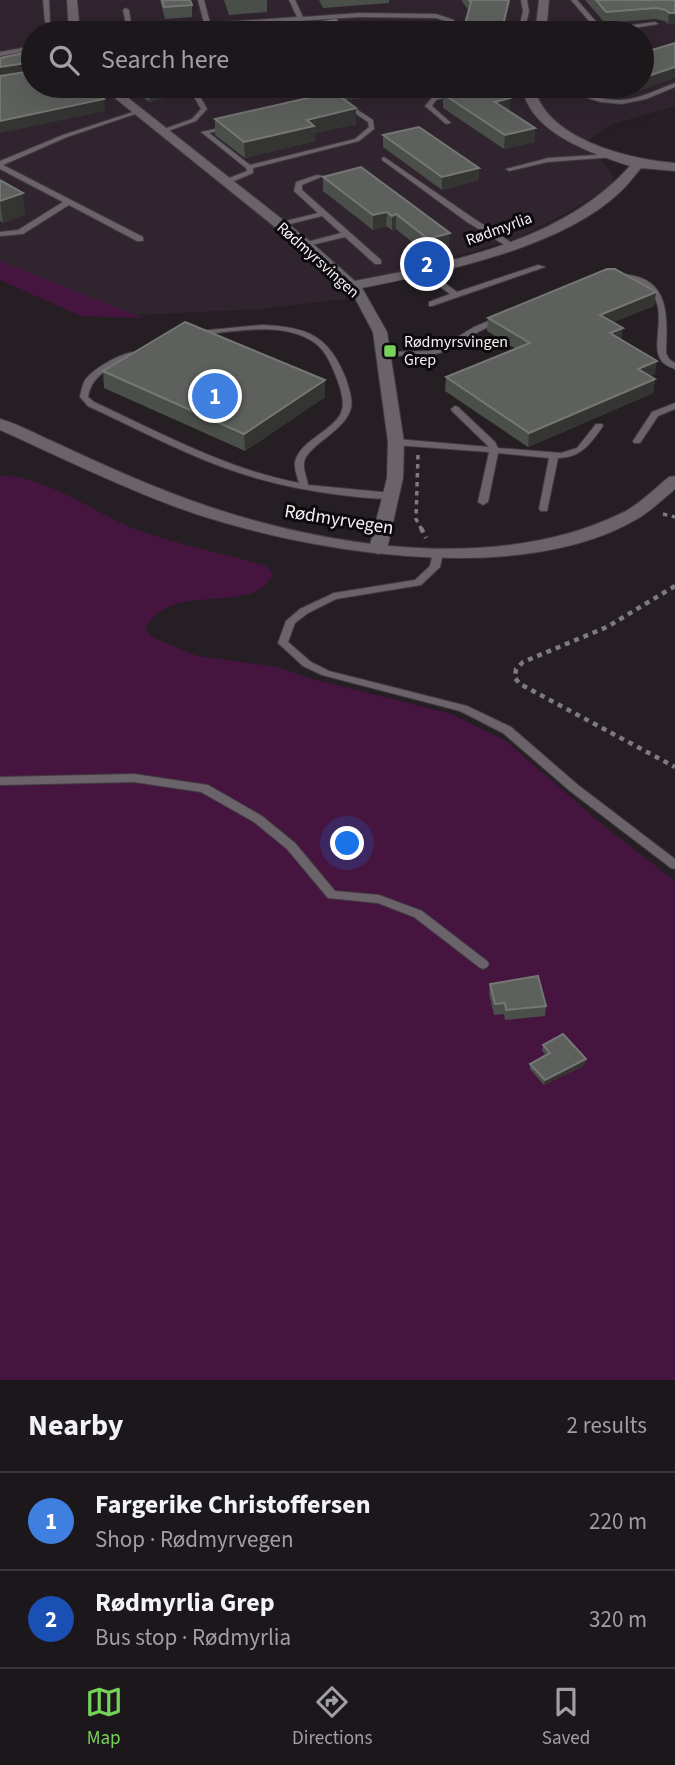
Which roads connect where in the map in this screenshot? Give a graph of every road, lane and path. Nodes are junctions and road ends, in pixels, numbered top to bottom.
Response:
1 (46, 0) edge
2 (72, 0) edge
3 (201, 0) edge
4 (292, 0) edge
5 (524, 0) edge
6 (544, 0) edge
7 (574, 0) edge
8 (126, 10) dead end
9 (324, 16) junction
10 (300, 18) junction
11 (277, 19) joint
12 (48, 21) edge
13 (74, 21) edge
14 (128, 21) edge
15 (206, 21) edge
16 (242, 21) edge
17 (324, 21) edge
18 (452, 21) edge
19 (524, 21) edge
20 (543, 21) edge
21 (592, 21) edge
22 (4, 53) edge
23 (18, 61) edge
24 (675, 85) edge
25 (654, 93) edge
26 (121, 98) edge
27 (198, 98) edge
28 (336, 98) edge
29 (438, 98) edge
30 (532, 98) edge
31 (597, 98) edge
32 (642, 98) edge
33 (340, 101) junction
34 (326, 104) edge
35 (138, 112) junction
36 (448, 123) dead end
37 (231, 126) edge
38 (163, 131) junction
39 (612, 156) junction
40 (384, 159) dead end
41 (638, 164) junction
42 (0, 165) edge
43 (249, 167) junction
44 (675, 167) edge
45 (509, 169) dead end
46 (319, 176) dead end
47 (227, 182) junction
48 (68, 202) junction
49 (321, 214) junction
50 (281, 225) junction
51 (0, 234) edge
52 (346, 234) junction
53 (140, 239) dead end
54 (512, 244) junction
55 (306, 245) junction
56 (378, 262) dead end
57 (541, 267) dead end
58 (421, 270) junction
59 (609, 276) edge
60 (352, 286) junction
61 (456, 295) junction
62 (432, 304) dead end
63 (511, 315) edge
64 (187, 335) edge
65 (138, 352) edge
66 (384, 354) junction
67 (675, 367) edge
68 (675, 406) edge
69 (455, 409) dead end
70 (0, 424) edge
71 (599, 426) dead end
72 (636, 441) dead end
73 (396, 442) junction
74 (494, 449) junction
75 (554, 455) junction
76 (675, 481) edge
77 (304, 486) junction
78 (392, 496) junction
79 (483, 502) dead end
80 (544, 509) dead end
81 (663, 514) dead end
82 (675, 517) edge
83 (379, 549) junction
84 (438, 553) junction
85 (675, 586) edge
86 (675, 767) edge
87 (0, 781) edge
88 (675, 865) edge
89 (483, 964) dead end

1 - 12 lane
2 - 13 street
3 - 15 lane
4 - 10 lane
5 - 19 lane
6 - 20 street
7 - 21 lane
8 - 14 lane
9 - 10 lane
9 - 17 lane
9 - 18 lane
10 - 11 lane
11 - 16 lane
22 - 23 lane
24 - 25 lane
26 - 35 street, Rødmyrsvingen
27 - 38 lane
28 - 33 lane
29 - 36 lane
30 - 39 street
31 - 32 lane
33 - 34 lane
33 - 43 lane
35 - 38 street, Rødmyrsvingen
35 - 42 lane
37 - 43 lane
38 - 47 street, Rødmyrsvingen
39 - 41 street
39 - 45 lane
40 - 54 lane
41 - 44 street
41 - 54 street, Rødmyrlia
42 - 48 lane
43 - 47 lane
46 - 49 lane
47 - 50 street, Rødmyrsvingen
48 - 51 lane
48 - 53 lane
49 - 50 lane
49 - 52 lane
50 - 55 street, Rødmyrsvingen
52 - 55 lane
52 - 56 lane
54 - 58 street, Rødmyrlia
55 - 60 street, Rødmyrsvingen
57 - 61 lane
58 - 60 street, Rødmyrlia
58 - 61 lane
59 - 67 lane
60 - 66 street, Rødmyrsvingen
61 - 62 lane
63 - 66 lane
64 - 77 lane
65 - 77 lane
66 - 73 street, Rødmyrsvingen
68 - 72 lane
69 - 74 lane
70 - 83 street, Rødmyrvegen
71 - 75 lane
73 - 74 lane
73 - 78 street, Rødmyrsvingen
74 - 75 lane
74 - 79 lane
75 - 80 lane
76 - 84 street, Rødmyrvegen
77 - 78 lane
78 - 83 street, Rødmyrsvingen
81 - 82 path
83 - 84 street, Rødmyrvegen
84 - 88 lane
85 - 86 path
87 - 89 lane

